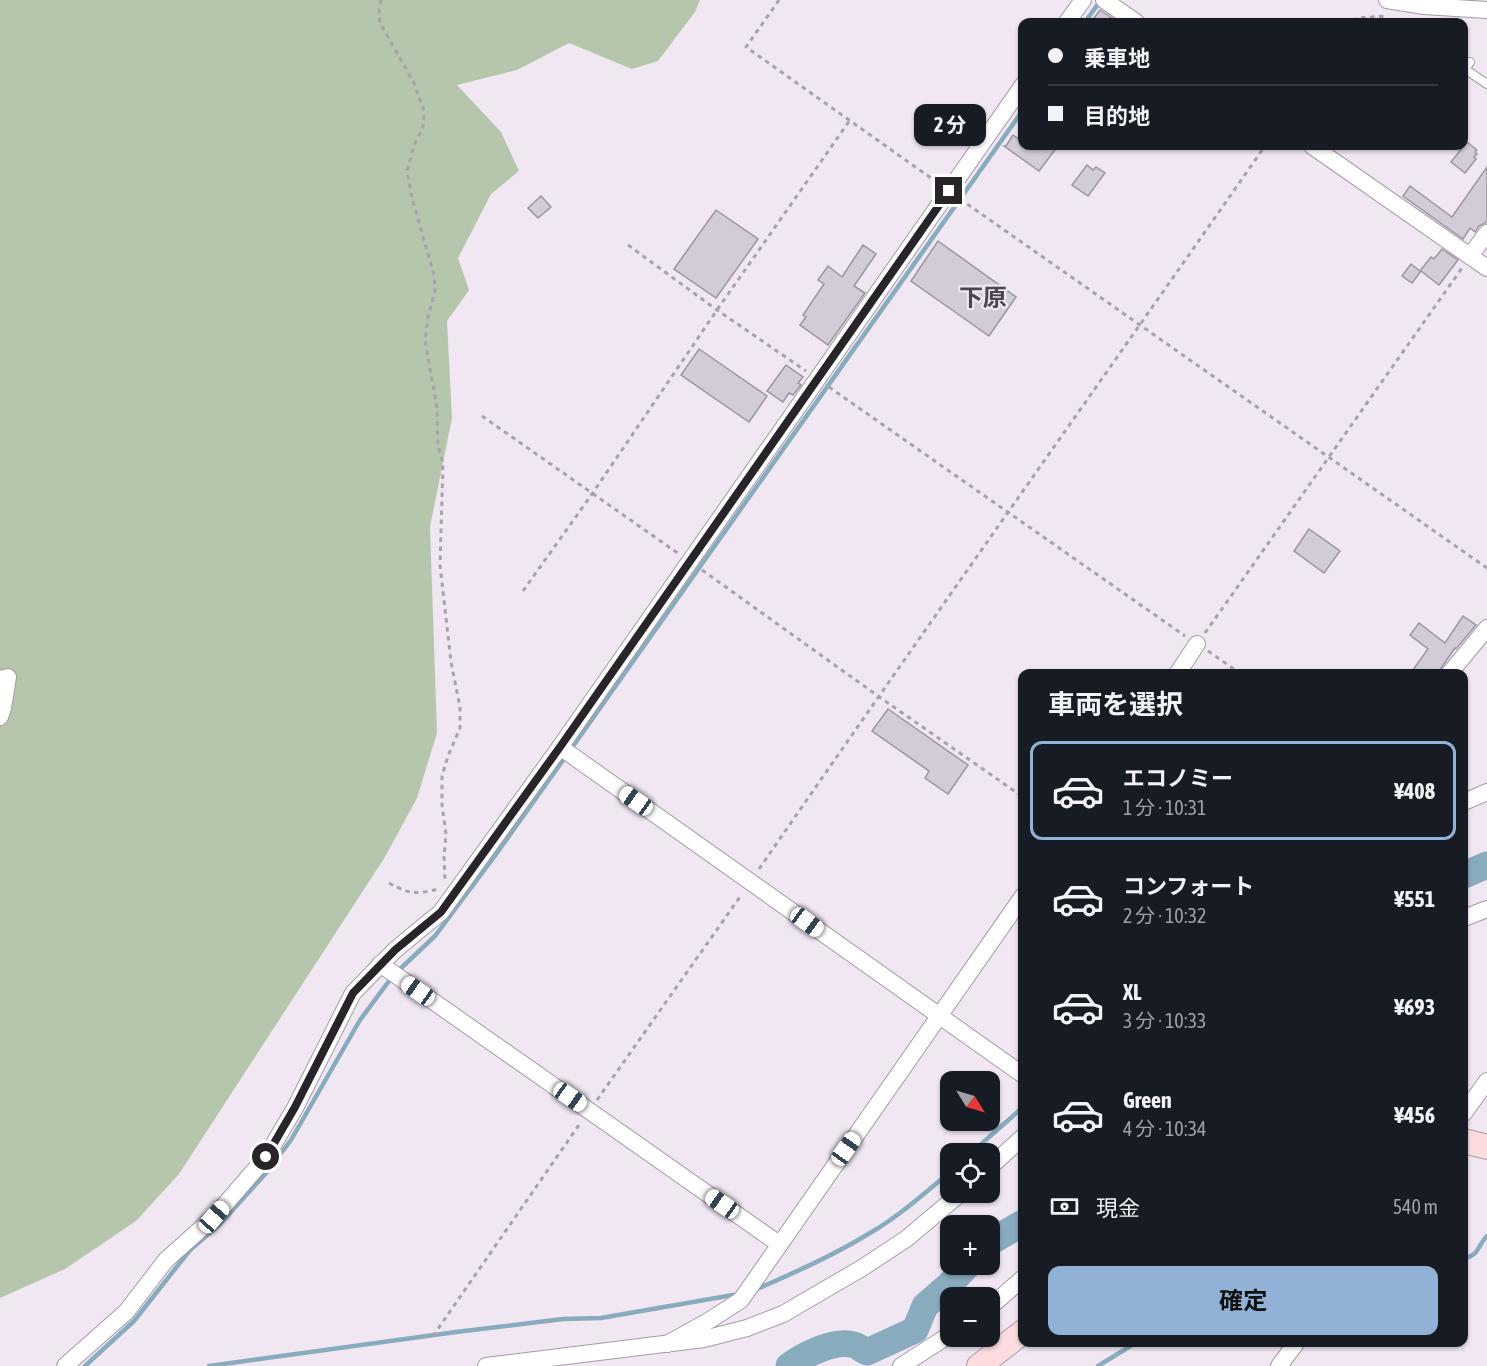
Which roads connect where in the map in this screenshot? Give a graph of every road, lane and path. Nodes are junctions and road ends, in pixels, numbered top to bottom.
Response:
1 (381, 0) edge
2 (779, 0) edge
3 (1083, 0) edge
4 (1104, 0) edge
5 (1387, 0) edge
6 (1487, 9) edge
7 (1070, 18) edge
8 (1130, 18) edge
9 (1470, 62) dead end
10 (1468, 65) edge
11 (1468, 71) edge
12 (1487, 84) edge
13 (1018, 92) edge
14 (850, 120) junction
15 (1263, 150) edge
16 (1318, 150) edge
17 (949, 191) junction
18 (1487, 234) edge
19 (628, 245) dead end
20 (1470, 256) junction
21 (1487, 268) edge
22 (717, 310) junction
23 (1141, 325) junction
24 (817, 379) junction
25 (482, 416) dead end
26 (1330, 457) junction
27 (592, 494) junction
28 (1008, 512) junction
29 (690, 561) junction
30 (1487, 568) edge
31 (523, 591) dead end
32 (1487, 628) edge
33 (1197, 644) junction
34 (1180, 669) edge
35 (1234, 669) edge
36 (1453, 669) edge
37 (0, 679) edge
38 (878, 696) junction
39 (0, 717) edge
40 (560, 747) junction
41 (1487, 792) edge
42 (1018, 794) edge
43 (1468, 800) edge
44 (751, 882) junction
45 (389, 883) dead end
46 (1018, 903) edge
47 (1487, 909) edge
48 (1468, 916) edge
49 (380, 964) junction
50 (940, 1016) junction
51 (1018, 1071) edge
52 (1487, 1081) edge
53 (1468, 1107) edge
54 (589, 1111) junction
55 (1018, 1142) edge
56 (1468, 1142) edge
57 (1487, 1147) edge
58 (1000, 1158) edge
59 (949, 1203) edge
60 (779, 1244) junction
61 (1018, 1282) edge
62 (1000, 1298) edge
63 (433, 1336) dead end
64 (1018, 1336) edge
65 (940, 1341) edge
66 (667, 1344) junction
67 (1293, 1347) edge
68 (64, 1366) edge
69 (486, 1366) edge
70 (901, 1366) edge
71 (979, 1366) edge
72 (1279, 1366) edge

1 - 45 path
2 - 14 path
3 - 7 street
4 - 8 street
5 - 6 street
9 - 10 lane
11 - 12 lane
13 - 17 street
14 - 17 path
14 - 22 path
15 - 23 path
16 - 20 street
17 - 23 path
17 - 24 street
18 - 20 street
19 - 22 path
20 - 21 street
20 - 26 path
22 - 24 path
22 - 27 path
23 - 26 path
23 - 28 path
24 - 28 path
24 - 29 street
25 - 27 path
26 - 30 path
26 - 33 path
27 - 29 path
27 - 31 path
28 - 33 path
28 - 38 path
29 - 38 path
29 - 40 street
32 - 36 street
33 - 34 street
33 - 35 path
37 - 39 street
38 - 42 path
38 - 44 path
40 - 44 street
40 - 49 street
41 - 43 street
44 - 50 street
44 - 54 path
46 - 50 street
47 - 48 street
49 - 54 street
49 - 68 street
50 - 51 street
50 - 60 street
52 - 53 street
54 - 60 street
54 - 63 path
55 - 58 street
56 - 57 street
59 - 66 street
60 - 66 street
61 - 62 street
64 - 71 street
65 - 70 street
66 - 69 street
67 - 72 street

